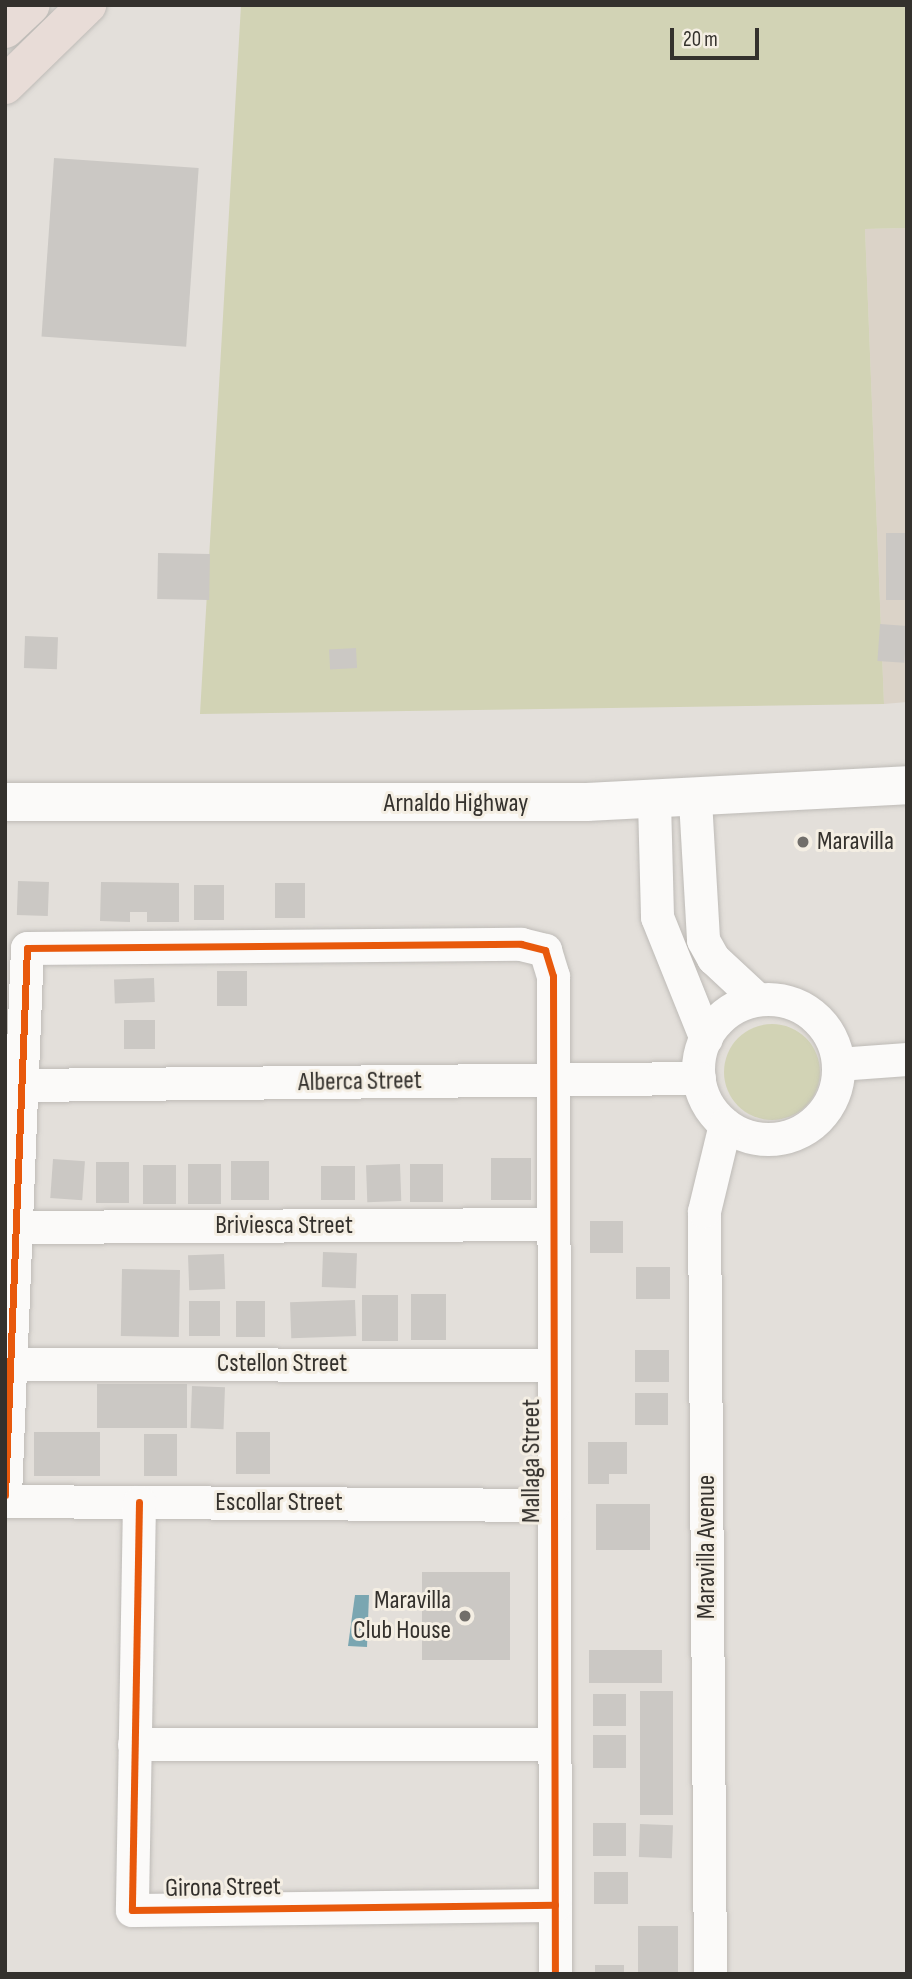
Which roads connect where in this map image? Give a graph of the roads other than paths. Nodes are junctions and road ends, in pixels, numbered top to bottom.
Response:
1 (31, 5) edge
2 (87, 5) edge
3 (5, 29) edge
4 (5, 85) edge
5 (907, 785) edge
6 (695, 800) junction
7 (654, 801) junction
8 (5, 802) edge
9 (757, 999) junction
10 (706, 1039) junction
11 (907, 1059) edge
12 (838, 1064) junction
13 (699, 1078) junction
14 (552, 1080) junction
15 (21, 1085) junction
16 (724, 1124) junction
17 (552, 1224) junction
18 (16, 1227) junction
19 (10, 1364) junction
20 (553, 1365) junction
21 (5, 1495) edge
22 (5, 1501) edge
23 (139, 1502) junction
24 (553, 1505) junction
25 (134, 1744) junction
26 (554, 1744) junction
27 (555, 1905) junction
28 (555, 1974) edge
29 (710, 1974) edge

1 - 3 highway
2 - 4 highway
5 - 6 main road, Arnaldo Highway
6 - 7 main road, Arnaldo Highway
6 - 9 street
7 - 8 main road, Arnaldo Highway
7 - 10 street
9 - 10 street
9 - 12 street
10 - 13 street
11 - 12 street
12 - 16 street
13 - 14 street, Alberca Street
13 - 16 street
14 - 15 street, Alberca Street
14 - 15 street, Mallaga Street
14 - 17 street, Mallaga Street
15 - 18 street
16 - 29 street, Maravilla Avenue
17 - 18 street, Briviesca Street
17 - 20 street, Mallaga Street
18 - 19 street
19 - 20 street, Cstellon Street
19 - 21 street
20 - 24 street, Mallaga Street
22 - 23 street, Escollar Street
23 - 24 street, Escollar Street
23 - 25 street, Girona Street
24 - 26 street, Mallaga Street
25 - 26 street
25 - 27 street, Girona Street
26 - 27 street, Mallaga Street
27 - 28 street, Mallaga Street

